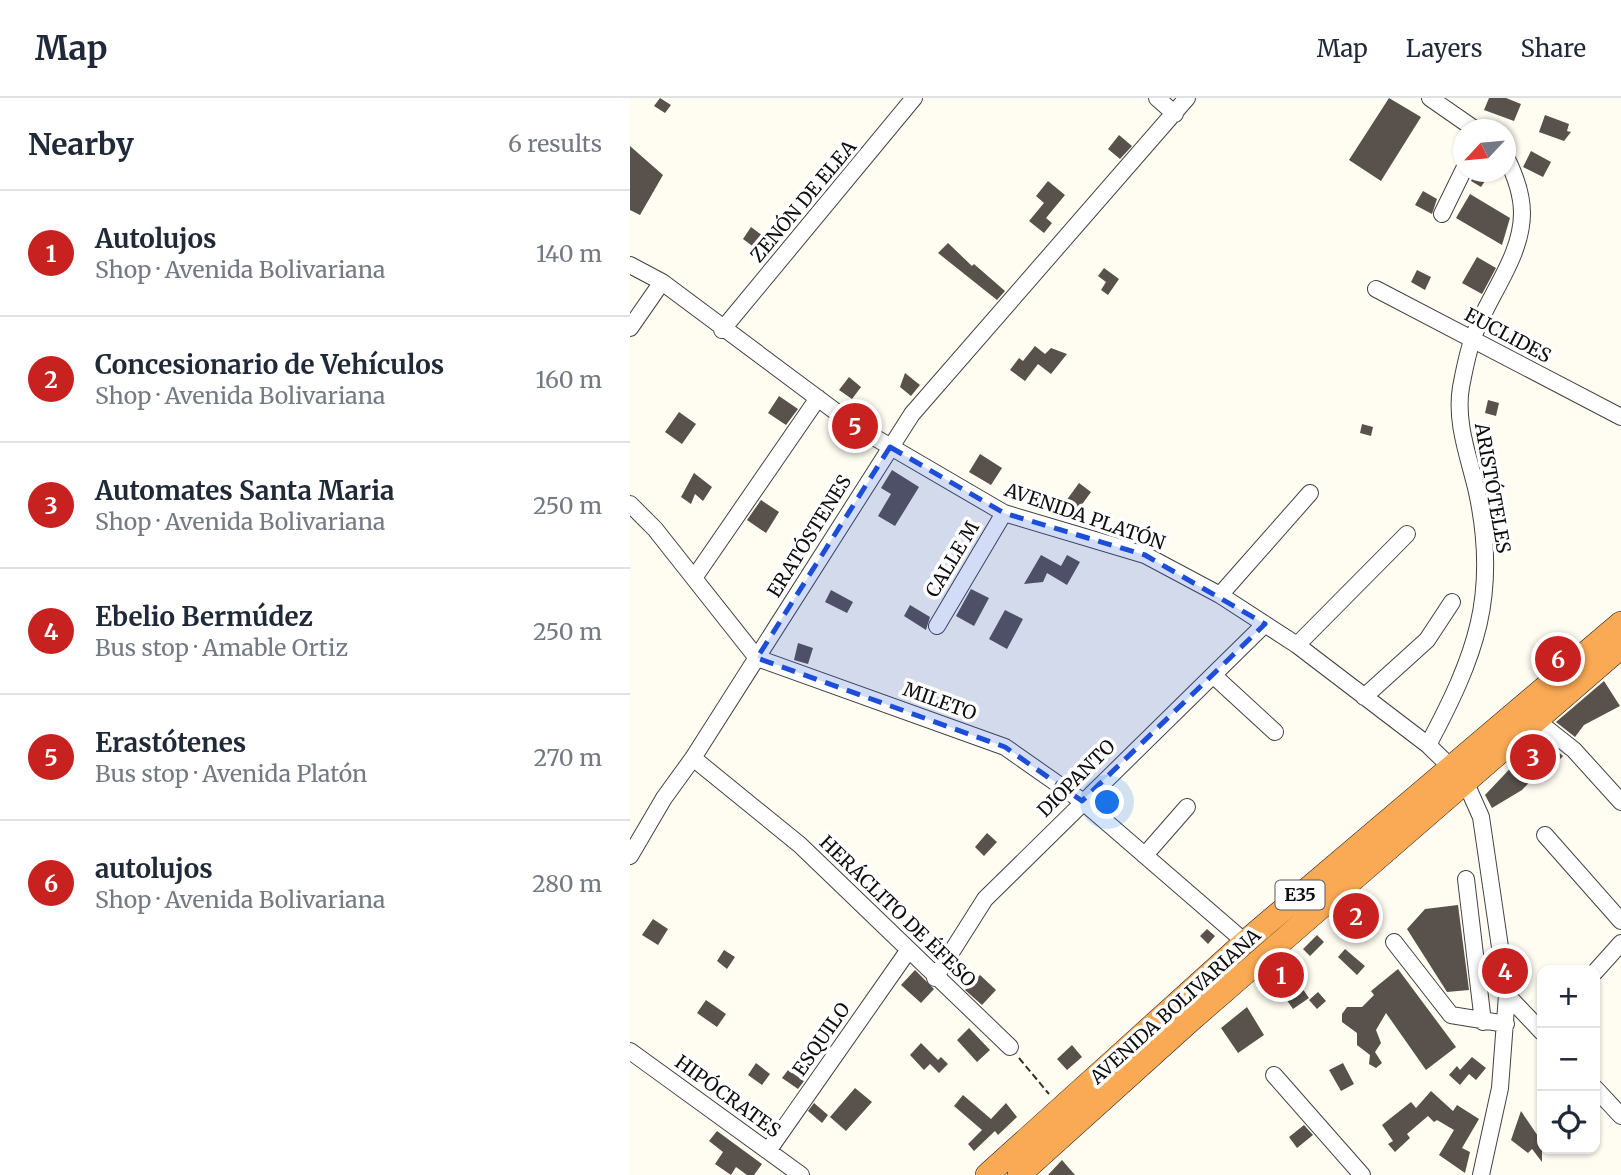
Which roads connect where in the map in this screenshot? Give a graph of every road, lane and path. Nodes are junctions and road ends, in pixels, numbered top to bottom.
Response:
1 (914, 98) edge
2 (1157, 98) edge
3 (1187, 98) edge
4 (1430, 98) edge
5 (1175, 114) junction
6 (1460, 119) edge
7 (1458, 182) edge
8 (1515, 182) edge
9 (1442, 214) dead end
10 (630, 265) edge
11 (662, 282) junction
12 (1376, 289) dead end
13 (630, 328) edge
14 (722, 330) junction
15 (1472, 340) junction
16 (817, 398) junction
17 (1621, 417) edge
18 (890, 447) junction
19 (1310, 493) dead end
20 (630, 504) edge
21 (1004, 513) junction
22 (1407, 534) dead end
23 (694, 578) junction
24 (1220, 596) junction
25 (1452, 601) dead end
26 (1621, 623) edge
27 (1265, 624) junction
28 (937, 626) dead end
29 (1297, 645) junction
30 (1621, 647) edge
31 (757, 658) junction
32 (1213, 675) junction
33 (1364, 697) junction
34 (1536, 720) junction
35 (1275, 732) dead end
36 (1428, 745) junction
37 (693, 758) junction
38 (1458, 775) junction
39 (1620, 799) edge
40 (1082, 801) junction
41 (1187, 807) dead end
42 (1545, 835) dead end
43 (1145, 855) junction
44 (630, 856) edge
45 (1466, 879) dead end
46 (1621, 922) edge
47 (1245, 942) junction
48 (1394, 942) dead end
49 (1621, 943) edge
50 (908, 951) junction
51 (1600, 966) edge
52 (935, 978) junction
53 (1507, 995) junction
54 (1483, 1022) junction
55 (1506, 1024) junction
56 (1539, 1028) edge
57 (1010, 1048) joint
58 (630, 1051) edge
59 (1274, 1075) dead end
60 (1598, 1091) edge
61 (1060, 1108) junction
62 (1621, 1116) edge
63 (768, 1151) junction
64 (801, 1175) edge
65 (987, 1175) edge
66 (1019, 1175) edge
67 (1362, 1175) edge
68 (1481, 1175) edge

1 - 14 street, ZENÓN DE ELEA
2 - 5 street
3 - 5 street, ERATÓSTENES
4 - 6 street
5 - 18 street, ERATÓSTENES
7 - 9 street
8 - 15 street, ARISTÓTELES
10 - 11 street, AVENIDA PLATÓN
11 - 13 street
11 - 14 street, AVENIDA PLATÓN
12 - 15 street, EUCLIDES
14 - 16 street, AVENIDA PLATÓN
15 - 17 street, EUCLIDES
15 - 36 street, ARISTÓTELES
16 - 18 street, AVENIDA PLATÓN
16 - 23 street
18 - 21 street, AVENIDA PLATÓN
18 - 31 street, ERATÓSTENES
19 - 24 street
20 - 23 street
21 - 24 street, AVENIDA PLATÓN
21 - 28 street, CALLE M
22 - 29 street
23 - 31 street
24 - 27 street, AVENIDA PLATÓN
25 - 33 street
26 - 38 highway, AVENIDA BOLIVARIANA / E35
27 - 29 street, AVENIDA PLATÓN
27 - 32 street, DIOPANTO
29 - 33 street, AVENIDA PLATÓN
30 - 34 highway, AVENIDA BOLIVARIANA / E35
31 - 37 street, ERATÓSTENES
31 - 40 street, MILETO
32 - 35 street
32 - 40 street, DIOPANTO
33 - 36 street, AVENIDA PLATÓN
34 - 38 highway, AVENIDA BOLIVARIANA / E35
34 - 39 street
36 - 38 street, AVENIDA PLATÓN
37 - 44 street, ERATÓSTENES
37 - 50 street, HERÁCLITO DE ÉFESO
38 - 47 highway, AVENIDA BOLIVARIANA / E35
38 - 53 street
38 - 66 highway, AVENIDA BOLIVARIANA / E35
40 - 43 street, MILETO
40 - 52 street, DIOPANTO
41 - 43 street
42 - 46 street
43 - 47 street, MILETO
45 - 54 street
47 - 61 highway, AVENIDA BOLIVARIANA / E35
48 - 54 street
49 - 51 street
50 - 52 street, HERÁCLITO DE ÉFESO
50 - 63 street, ESQUILO
52 - 57 street, HERÁCLITO DE ÉFESO
53 - 55 street
53 - 56 street
54 - 55 street
55 - 68 street
57 - 61 path
58 - 63 street, HIPÓCRATES
59 - 67 street
60 - 62 street
61 - 65 highway, AVENIDA BOLIVARIANA / E35
63 - 64 street, HIPÓCRATES

